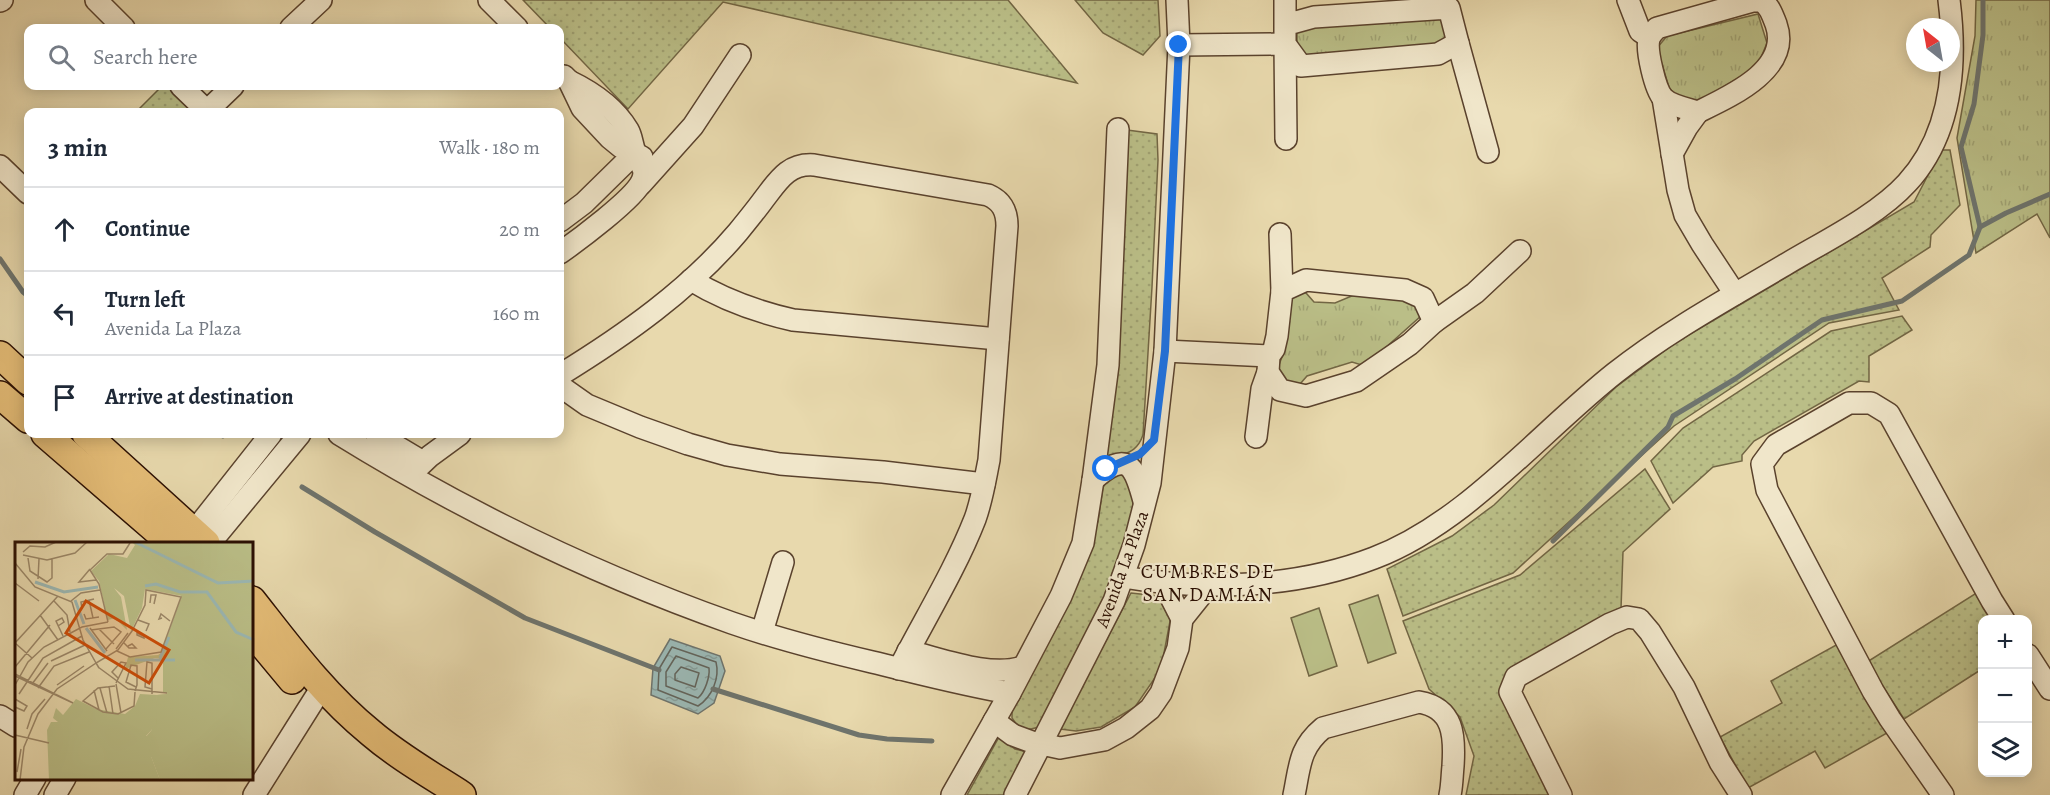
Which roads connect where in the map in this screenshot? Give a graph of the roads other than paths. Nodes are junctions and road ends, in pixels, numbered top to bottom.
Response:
1 (96, 0) edge
2 (321, 0) edge
3 (489, 0) edge
4 (1177, 0) edge
5 (1285, 0) edge
6 (1628, 0) edge
7 (1762, 0) edge
8 (1949, 0) edge
9 (1448, 4) edge
10 (120, 24) edge
11 (295, 24) edge
12 (513, 24) edge
13 (1285, 34) junction
14 (1649, 37) junction
15 (1458, 43) junction
16 (1179, 45) junction
17 (740, 55) dead end
18 (564, 76) edge
19 (185, 90) edge
20 (229, 90) edge
21 (1663, 98) junction
22 (203, 108) edge
23 (211, 108) edge
24 (1698, 112) junction
25 (1118, 129) dead end
26 (1286, 139) dead end
27 (1488, 152) dead end
28 (635, 153) junction
29 (669, 153) junction
30 (1672, 154) junction
31 (0, 166) edge
32 (641, 184) junction
33 (24, 189) edge
34 (564, 218) edge
35 (1280, 234) dead end
36 (564, 250) edge
37 (1520, 251) dead end
38 (691, 280) junction
39 (1282, 291) junction
40 (1735, 294) junction
41 (1434, 322) junction
42 (998, 339) junction
43 (1165, 351) junction
44 (0, 355) edge
45 (1269, 364) junction
46 (564, 372) edge
47 (24, 377) edge
48 (564, 389) edge
49 (0, 395) edge
50 (24, 416) edge
51 (1256, 437) dead end
52 (51, 438) edge
53 (90, 438) edge
54 (269, 438) edge
55 (296, 438) edge
56 (348, 438) edge
57 (380, 438) edge
58 (455, 438) edge
59 (1154, 440) junction
60 (1117, 464) junction
61 (417, 468) junction
62 (1093, 480) junction
63 (984, 484) junction
64 (1145, 504) junction
65 (193, 541) edge
66 (783, 562) dead end
67 (1123, 577) junction
68 (1163, 582) junction
69 (1210, 584) junction
70 (254, 603) edge
71 (2001, 615) edge
72 (1182, 619) junction
73 (762, 632) junction
74 (254, 634) edge
75 (903, 660) junction
76 (2032, 661) edge
77 (1023, 667) junction
78 (2050, 689) edge
79 (1010, 693) junction
80 (317, 694) junction
81 (0, 716) edge
82 (994, 720) junction
83 (15, 725) edge
84 (1041, 744) junction
85 (34, 780) edge
86 (64, 780) edge
87 (25, 795) edge
88 (55, 795) edge
89 (254, 795) edge
90 (433, 795) edge
91 (462, 795) edge
92 (952, 795) edge
93 (1015, 795) edge
94 (1294, 795) edge
95 (1450, 795) edge
96 (1561, 795) edge
97 (1741, 795) edge
98 (1943, 795) edge

1 - 10 street
2 - 11 street
3 - 12 street
4 - 16 street, Avenida La Plaza
5 - 13 street
6 - 14 street
7 - 14 street
7 - 24 street
8 - 40 street
9 - 13 street
9 - 15 street
13 - 15 street
13 - 16 street
13 - 26 street
14 - 21 street
15 - 27 street
16 - 43 street, Avenida La Plaza
17 - 29 street
18 - 28 street
19 - 22 street
20 - 23 street
21 - 24 street
21 - 30 street
24 - 30 street
25 - 62 street
28 - 29 street
28 - 32 street
28 - 34 street
29 - 32 street
30 - 40 street
31 - 33 street
32 - 36 street
35 - 39 street
37 - 41 street
38 - 42 street
38 - 42 street
38 - 46 street
39 - 41 street
39 - 45 street
40 - 69 street
41 - 45 street
42 - 63 street
43 - 45 street
43 - 59 street, Avenida La Plaza
44 - 47 main road
45 - 51 street
48 - 63 street
49 - 50 main road
52 - 65 main road
53 - 65 main road
54 - 65 street
55 - 65 street
56 - 61 street
57 - 61 street
58 - 61 street
59 - 60 street
59 - 64 street, Avenida La Plaza
60 - 62 street
60 - 64 street
61 - 73 street
62 - 77 street
63 - 75 street
64 - 67 street, Avenida La Plaza
66 - 73 street
67 - 68 street
67 - 84 street, Avenida La Plaza
68 - 69 street
68 - 72 street
69 - 72 street
70 - 80 main road
71 - 98 street
72 - 84 street
73 - 75 street
74 - 80 main road
75 - 77 street
75 - 79 street
76 - 78 street
77 - 79 street
79 - 82 street
80 - 89 street
80 - 90 main road
80 - 91 main road
81 - 83 street
82 - 84 street
82 - 92 street
84 - 93 street, Avenida La Plaza
85 - 87 street
86 - 88 street
94 - 95 street
96 - 97 street

